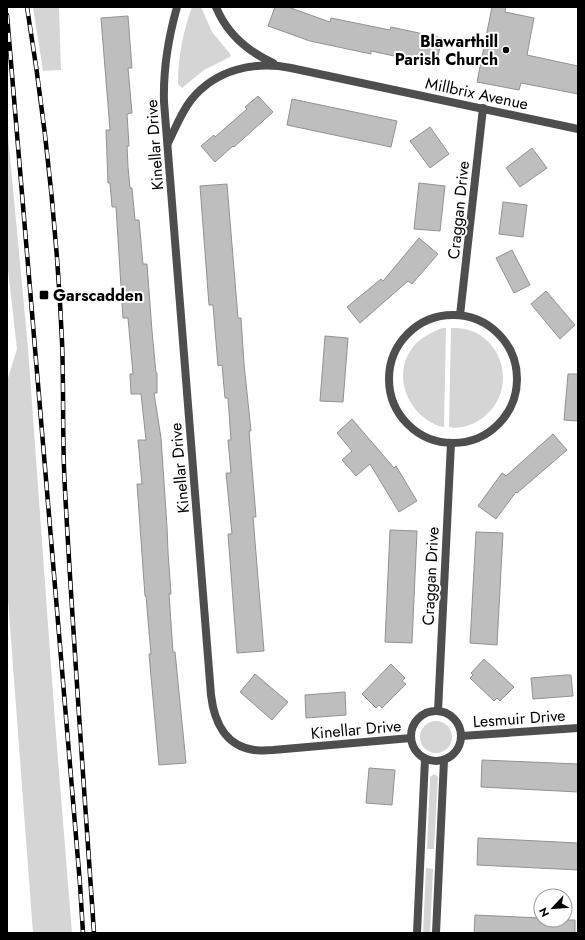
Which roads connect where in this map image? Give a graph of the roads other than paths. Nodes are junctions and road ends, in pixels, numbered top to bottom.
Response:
1 (178, 7) edge
2 (216, 7) edge
3 (277, 65) junction
4 (484, 108) junction
5 (578, 128) edge
6 (167, 145) junction
7 (460, 315) junction
8 (451, 443) junction
9 (438, 711) junction
10 (578, 728) edge
11 (461, 736) junction
12 (411, 738) junction
13 (425, 759) junction
14 (444, 760) junction
15 (416, 933) edge
16 (436, 933) edge

1 - 6 street, Kinellar Drive
2 - 3 street, Millbrix Avenue
3 - 4 street, Millbrix Avenue
3 - 6 street, Millbrix Avenue
4 - 5 street, Millbrix Avenue
4 - 7 street, Craggan Drive
6 - 12 street, Kinellar Drive
7 - 8 street
7 - 8 street
8 - 9 street, Craggan Drive
9 - 11 street
9 - 12 street
10 - 11 street, Lesmuir Drive
11 - 14 street
12 - 13 street
13 - 14 street
13 - 15 street
14 - 16 street

